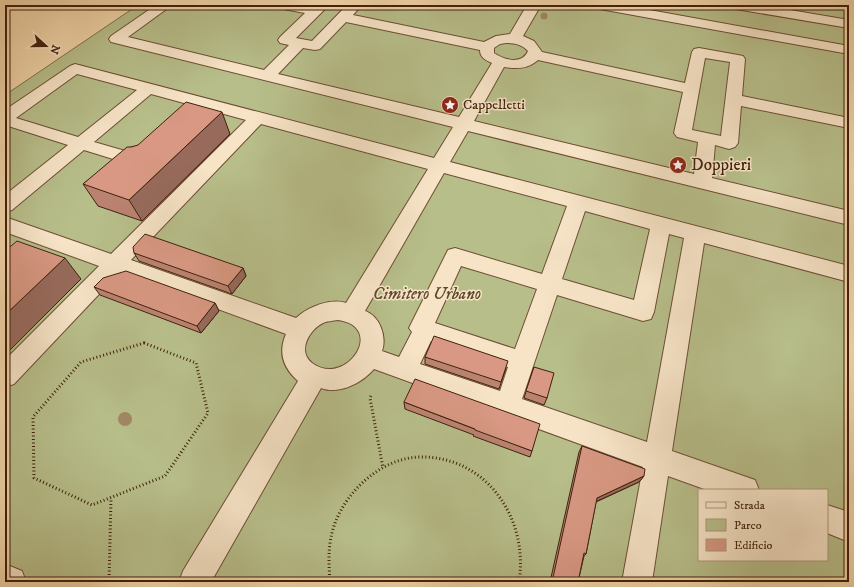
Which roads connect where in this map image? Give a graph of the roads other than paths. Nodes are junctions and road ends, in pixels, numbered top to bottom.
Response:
1 (165, 5) edge
2 (283, 5) edge
3 (355, 5) edge
4 (534, 5) edge
5 (600, 5) edge
6 (736, 5) edge
7 (318, 8) edge
8 (782, 9) edge
9 (343, 17) junction
10 (849, 24) edge
11 (722, 27) junction
12 (514, 39) junction
13 (300, 43) junction
14 (487, 47) junction
15 (849, 50) edge
16 (534, 55) junction
17 (719, 55) junction
18 (500, 62) junction
19 (267, 76) junction
20 (148, 89) junction
21 (692, 89) junction
22 (733, 99) junction
23 (257, 118) junction
24 (5, 119) edge
25 (849, 123) edge
26 (464, 124) junction
27 (707, 138) junction
28 (82, 143) junction
29 (159, 146) edge
30 (439, 166) junction
31 (702, 182) junction
32 (578, 202) junction
33 (5, 205) edge
34 (849, 218) edge
35 (5, 224) edge
36 (661, 224) junction
37 (695, 233) junction
38 (115, 264) junction
39 (849, 274) edge
40 (549, 284) junction
41 (352, 313) junction
42 (300, 329) junction
43 (425, 329) junction
44 (523, 362) junction
45 (388, 364) junction
46 (5, 376) edge
47 (314, 377) junction
48 (507, 406) junction
49 (658, 459) junction
50 (742, 489) edge
51 (828, 519) edge
52 (849, 527) edge
53 (5, 579) edge
54 (11, 582) edge
55 (194, 582) edge
56 (637, 582) edge

1 - 19 lane
2 - 7 lane
3 - 9 lane
4 - 12 lane
5 - 11 lane
6 - 8 lane
7 - 13 lane
8 - 10 lane
9 - 13 lane
9 - 14 lane
11 - 15 lane
11 - 17 lane
12 - 14 lane
12 - 16 lane
13 - 19 lane
14 - 18 lane
16 - 18 lane
16 - 21 lane
17 - 21 lane
17 - 22 lane
18 - 26 lane
19 - 26 lane
20 - 23 lane
20 - 24 lane
20 - 28 lane
21 - 27 lane
22 - 25 lane
22 - 27 lane
23 - 30 lane
23 - 38 lane
24 - 28 lane
26 - 30 lane
26 - 31 lane
27 - 31 lane
28 - 29 lane
28 - 33 lane
30 - 32 lane
30 - 41 lane
31 - 34 lane
32 - 36 lane
32 - 40 lane
35 - 38 lane
36 - 37 lane
36 - 40 lane
37 - 39 lane
37 - 49 lane
38 - 42 lane
38 - 46 lane
40 - 43 lane
40 - 44 lane
41 - 42 lane
41 - 45 lane
42 - 47 lane
43 - 44 lane
43 - 45 lane
44 - 48 lane
45 - 47 lane
45 - 48 lane
47 - 55 lane
48 - 49 lane
49 - 50 lane
49 - 56 lane
51 - 52 lane
53 - 54 lane

